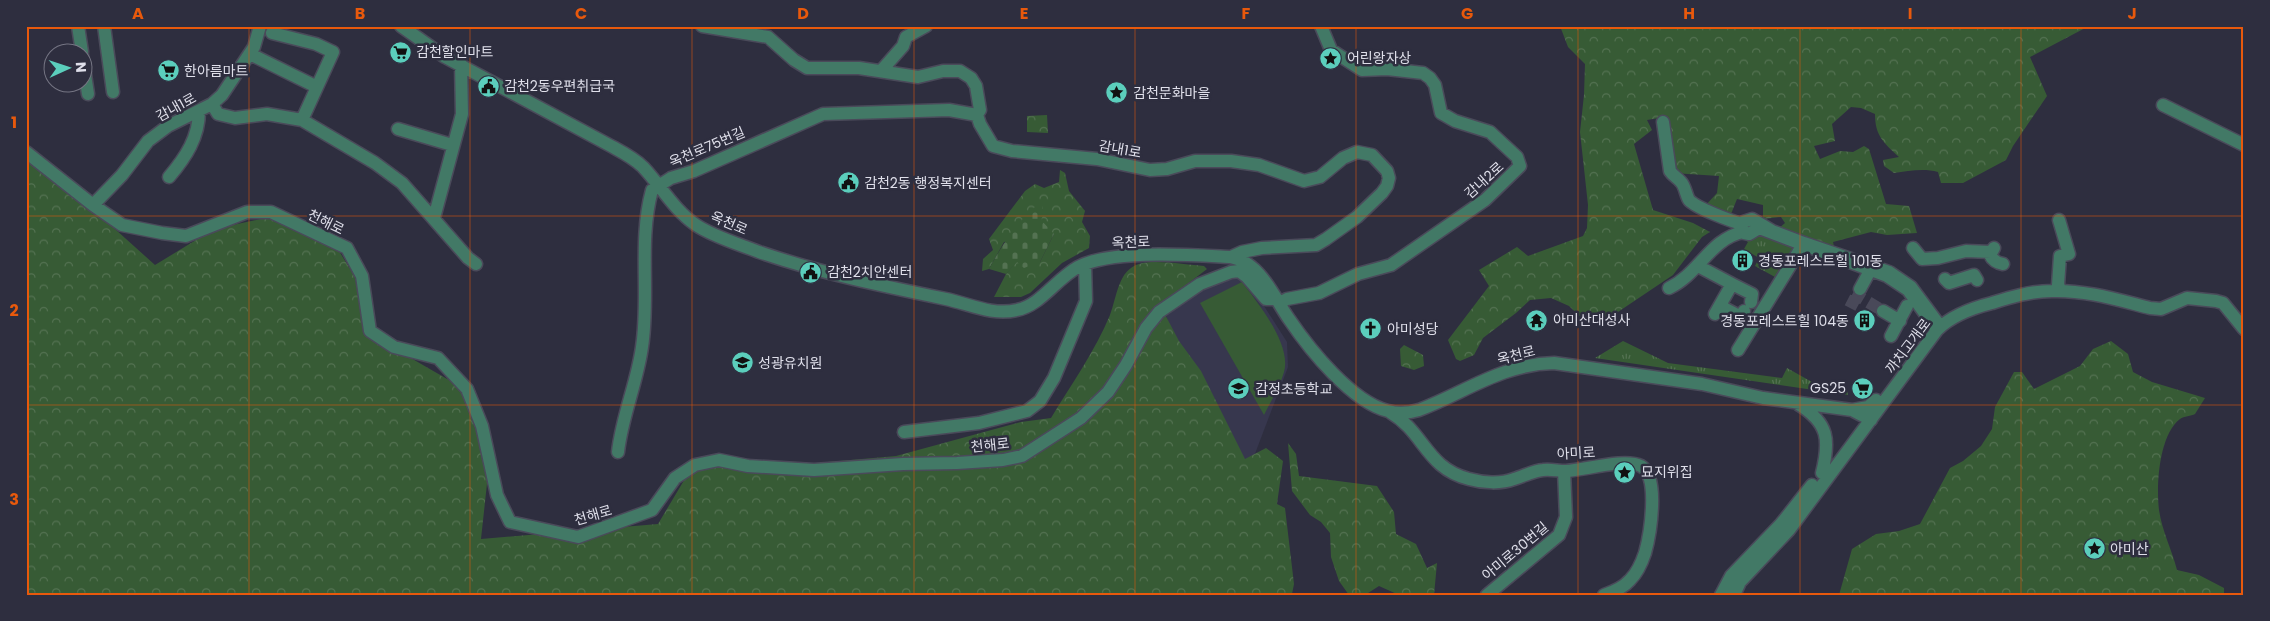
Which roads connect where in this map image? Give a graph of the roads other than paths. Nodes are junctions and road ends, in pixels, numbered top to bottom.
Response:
1 (78, 26) edge
2 (104, 26) edge
3 (260, 26) edge
4 (401, 26) edge
5 (702, 26) edge
6 (926, 26) edge
7 (1321, 26) edge
8 (272, 33) dead end
9 (80, 42) edge
10 (250, 54) junction
11 (461, 64) junction
12 (881, 72) junction
13 (317, 88) junction
14 (114, 92) dead end
15 (2164, 103) dead end
16 (212, 104) junction
17 (199, 111) junction
18 (977, 115) junction
19 (302, 120) junction
20 (1663, 122) dead end
21 (398, 129) dead end
22 (2244, 143) edge
23 (452, 145) junction
24 (26, 152) edge
25 (169, 177) dead end
26 (659, 187) junction
27 (93, 205) junction
28 (434, 218) junction
29 (2059, 220) dead end
30 (1743, 228) junction
31 (1802, 244) junction
32 (1914, 248) dead end
33 (1231, 257) junction
34 (476, 264) dead end
35 (1085, 264) junction
36 (2003, 264) dead end
37 (1698, 266) junction
38 (1869, 268) junction
39 (1977, 280) dead end
40 (1732, 284) junction
41 (1951, 284) dead end
42 (1669, 288) dead end
43 (1858, 288) tunnel mouth
44 (2061, 291) junction
45 (1278, 301) junction
46 (1760, 302) junction
47 (1907, 306) dead end
48 (1882, 311) tunnel mouth
49 (1900, 321) junction
50 (1937, 326) junction
51 (2244, 329) edge
52 (1891, 336) dead end
53 (1737, 349) dead end
54 (1796, 403) junction
55 (1423, 409) junction
56 (1390, 412) junction
57 (1862, 415) junction
58 (904, 432) dead end
59 (1416, 436) junction
60 (618, 452) dead end
61 (1564, 471) junction
62 (1822, 473) junction
63 (1487, 595) edge
64 (1604, 595) edge
65 (1721, 595) edge
66 (1734, 595) edge

1 - 9 street
2 - 14 street
3 - 10 street, 감내1로
4 - 11 street, 옥천로
5 - 12 street, 감내1로
6 - 12 street
7 - 45 street, 감내2로
8 - 13 street
10 - 13 street
10 - 16 street, 감내1로
11 - 23 street
11 - 26 street, 옥천로
12 - 18 street, 감내1로
13 - 19 street
15 - 22 street
16 - 17 street, 감내1로
16 - 19 street
17 - 25 street
17 - 27 street, 감내1로
18 - 26 street, 옥천로75번길
18 - 33 street, 감내1로
19 - 28 street
20 - 30 street
21 - 23 street
23 - 28 street
24 - 27 street, 천해로
26 - 35 street, 옥천로
26 - 60 street
27 - 45 street, 천해로
28 - 34 street
29 - 44 street
30 - 31 street
30 - 37 street
31 - 38 street
31 - 46 street
32 - 36 street
33 - 35 street, 옥천로
33 - 45 street, 옥천로
35 - 58 street
37 - 40 street
37 - 42 street
38 - 43 street
38 - 50 street
39 - 41 street
40 - 46 street
40 - 46 street
44 - 50 street, 까치고개로
44 - 51 street, 까치고개로
45 - 56 street, 옥천로
46 - 53 street
47 - 49 street
48 - 49 street
49 - 52 street
50 - 57 street, 까치고개로
50 - 57 street
54 - 55 street, 옥천로
54 - 57 street, 옥천로
54 - 62 street
55 - 56 street, 옥천로
55 - 59 street
56 - 59 street, 아미로
57 - 62 street
57 - 66 street, 까치고개로
59 - 61 street, 아미로
61 - 63 street, 아미로30번길
61 - 64 street, 아미로
62 - 65 street

